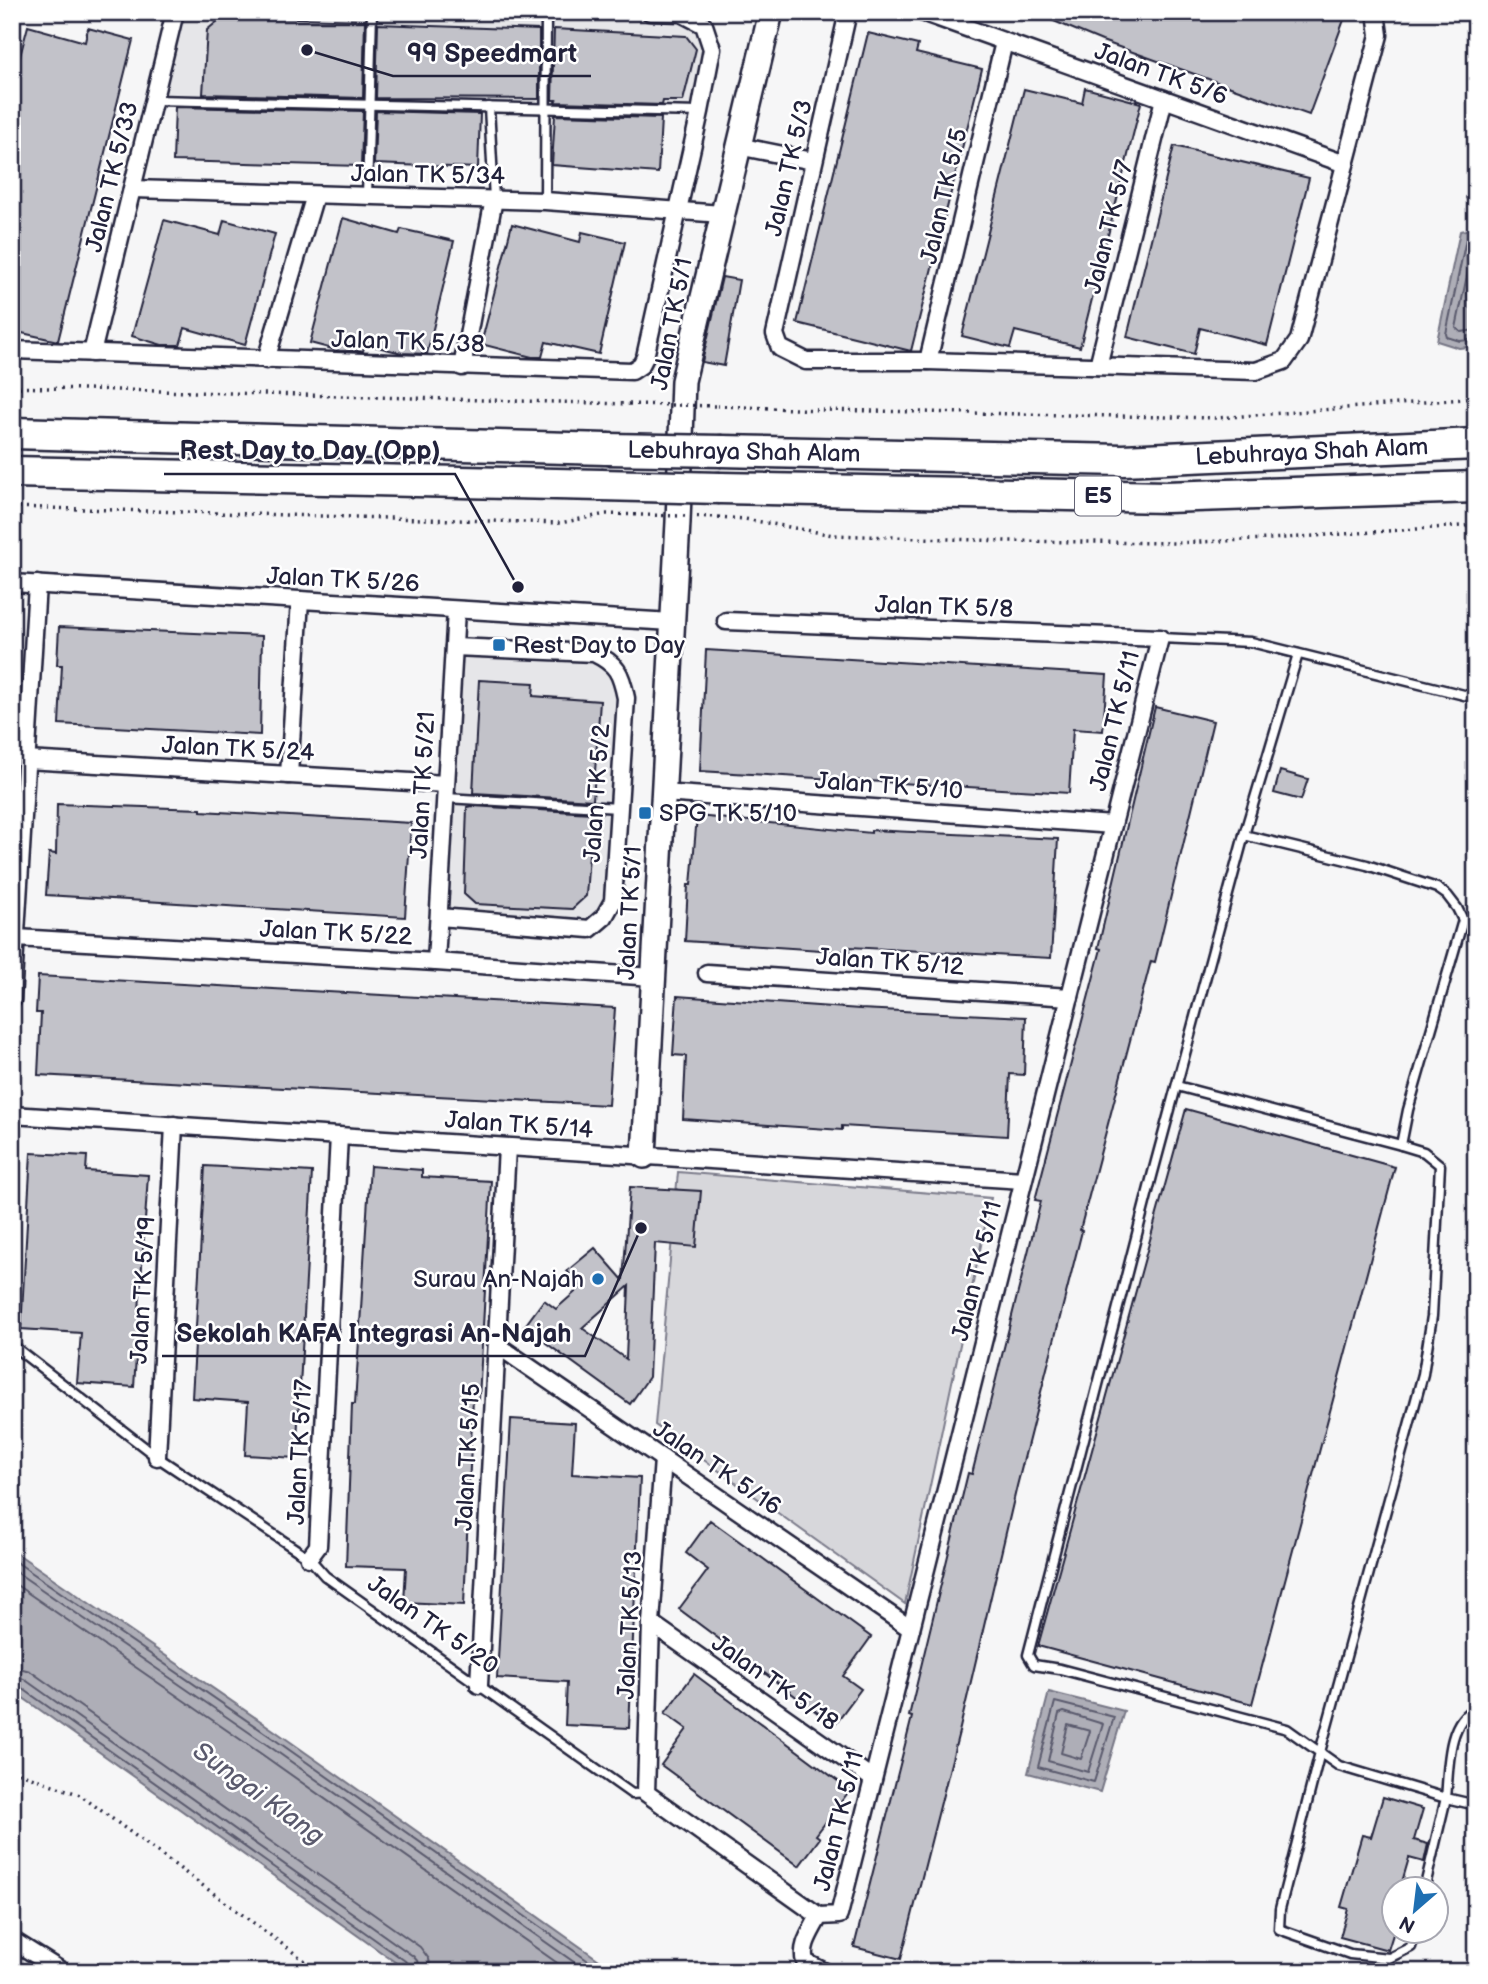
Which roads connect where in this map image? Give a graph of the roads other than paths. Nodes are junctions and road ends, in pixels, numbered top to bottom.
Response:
1 (175, 12) edge
2 (372, 12) edge
3 (546, 12) edge
4 (650, 12) edge
5 (771, 12) edge
6 (848, 12) edge
7 (922, 12) edge
8 (1376, 12) edge
9 (1004, 42) junction
10 (1164, 99) junction
11 (154, 100) junction
12 (369, 105) junction
13 (489, 107) junction
14 (545, 108) junction
15 (700, 112) junction
16 (738, 146) junction
17 (813, 161) junction
18 (1345, 164) junction
19 (132, 189) junction
20 (315, 195) junction
21 (367, 196) junction
22 (494, 199) junction
23 (545, 201) junction
24 (677, 211) junction
25 (722, 214) junction
26 (12, 350) edge
27 (92, 353) junction
28 (266, 360) junction
29 (928, 361) junction
30 (1098, 366) junction
31 (461, 367) junction
32 (12, 433) edge
33 (1476, 444) edge
34 (12, 472) edge
35 (1476, 487) edge
36 (12, 583) edge
37 (37, 584) junction
38 (300, 600) junction
39 (456, 610) junction
40 (726, 621) dead end
41 (672, 622) junction
42 (1160, 638) junction
43 (454, 647) junction
44 (1298, 654) junction
45 (1476, 698) edge
46 (26, 760) junction
47 (289, 775) junction
48 (446, 791) junction
49 (663, 793) junction
50 (619, 808) junction
51 (1112, 825) junction
52 (17, 832) edge
53 (1244, 835) junction
54 (439, 917) junction
55 (16, 938) junction
56 (436, 962) junction
57 (707, 973) dead end
58 (653, 977) junction
59 (1070, 997) junction
60 (12, 1000) edge
61 (1177, 1086) junction
62 (12, 1115) edge
63 (174, 1125) junction
64 (339, 1136) junction
65 (1401, 1145) junction
66 (507, 1147) junction
67 (645, 1156) junction
68 (1023, 1180) junction
69 (12, 1345) edge
70 (497, 1345) junction
71 (157, 1457) junction
72 (663, 1459) junction
73 (309, 1558) junction
74 (651, 1623) junction
75 (911, 1629) junction
76 (479, 1685) junction
77 (1476, 1708) edge
78 (1320, 1752) junction
79 (873, 1779) junction
80 (646, 1793) junction
81 (1446, 1798) junction
82 (1476, 1805) edge
83 (1427, 1876) edge
84 (819, 1916) junction
85 (12, 1940) edge
86 (1411, 1946) edge
87 (63, 1972) edge
88 (825, 1972) edge

1 - 11 street, Jalan TK 5/33
2 - 12 lane
3 - 14 lane
4 - 15 street, Jalan TK 5/38
5 - 16 street, Jalan TK 5/1
6 - 17 street, Jalan TK 5/3
7 - 9 street, Jalan TK 5/6
8 - 18 street
9 - 10 street, Jalan TK 5/6
9 - 29 street, Jalan TK 5/5
10 - 18 street, Jalan TK 5/6
10 - 30 street, Jalan TK 5/7
11 - 12 lane
11 - 19 street, Jalan TK 5/33
12 - 13 lane
12 - 21 lane
13 - 14 lane
13 - 22 lane
14 - 15 lane
14 - 23 lane
15 - 24 street, Jalan TK 5/38
16 - 17 street
16 - 25 street, Jalan TK 5/1
17 - 29 street, Jalan TK 5/3
18 - 30 street
19 - 20 street, Jalan TK 5/34
19 - 27 street, Jalan TK 5/33
20 - 21 street, Jalan TK 5/34
20 - 28 street
21 - 22 street, Jalan TK 5/34
22 - 23 street, Jalan TK 5/34
22 - 31 street
23 - 24 street, Jalan TK 5/34
24 - 25 street, Jalan TK 5/34
24 - 31 street, Jalan TK 5/38
25 - 41 street, Jalan TK 5/1
26 - 27 street, Jalan TK 5/38
27 - 28 street, Jalan TK 5/38
28 - 31 street, Jalan TK 5/38
29 - 30 street
32 - 33 highway, Lebuhraya Shah Alam / E5, bridge
34 - 35 highway, Lebuhraya Shah Alam / E5, bridge
36 - 37 street, Jalan TK 5/26
37 - 38 street, Jalan TK 5/26
37 - 46 street
38 - 39 street, Jalan TK 5/26
38 - 47 street
39 - 41 street, Jalan TK 5/26
39 - 43 street, Jalan TK 5/21
40 - 42 street, Jalan TK 5/8
41 - 49 street, Jalan TK 5/1
42 - 44 lane
42 - 51 street, Jalan TK 5/11
43 - 48 street, Jalan TK 5/21
43 - 50 street, Jalan TK 5/2
44 - 45 lane
44 - 53 lane
46 - 47 street, Jalan TK 5/24
46 - 52 street
47 - 48 street, Jalan TK 5/24
48 - 50 lane
48 - 54 street, Jalan TK 5/21
49 - 51 street, Jalan TK 5/10
49 - 58 street, Jalan TK 5/1
50 - 54 street, Jalan TK 5/2
51 - 59 street, Jalan TK 5/11
52 - 55 street
53 - 61 lane
53 - 65 lane
54 - 56 street, Jalan TK 5/21
55 - 56 street, Jalan TK 5/22
55 - 60 street
56 - 58 street, Jalan TK 5/22
57 - 59 street, Jalan TK 5/12
58 - 67 street, Jalan TK 5/1
59 - 68 street, Jalan TK 5/11
61 - 65 lane
61 - 78 lane
62 - 63 street, Jalan TK 5/14
63 - 64 street, Jalan TK 5/14
63 - 71 street, Jalan TK 5/19
64 - 66 street, Jalan TK 5/14
64 - 73 street, Jalan TK 5/17
65 - 78 lane
66 - 67 street, Jalan TK 5/14
66 - 70 street, Jalan TK 5/15
67 - 68 street, Jalan TK 5/14
68 - 75 street, Jalan TK 5/11
69 - 71 lane, Jalan TK 5/20
70 - 72 street, Jalan TK 5/16
70 - 76 street, Jalan TK 5/15
71 - 73 lane, Jalan TK 5/20
72 - 74 street, Jalan TK 5/13
72 - 75 street, Jalan TK 5/16
73 - 76 lane, Jalan TK 5/20
74 - 79 street, Jalan TK 5/18
74 - 80 street, Jalan TK 5/13
75 - 79 street, Jalan TK 5/11
76 - 80 lane, Jalan TK 5/20
77 - 81 lane
78 - 81 lane
78 - 86 lane
79 - 84 street, Jalan TK 5/11
80 - 84 street, Jalan TK 5/20
81 - 82 lane
81 - 83 lane
84 - 88 street
85 - 87 street

